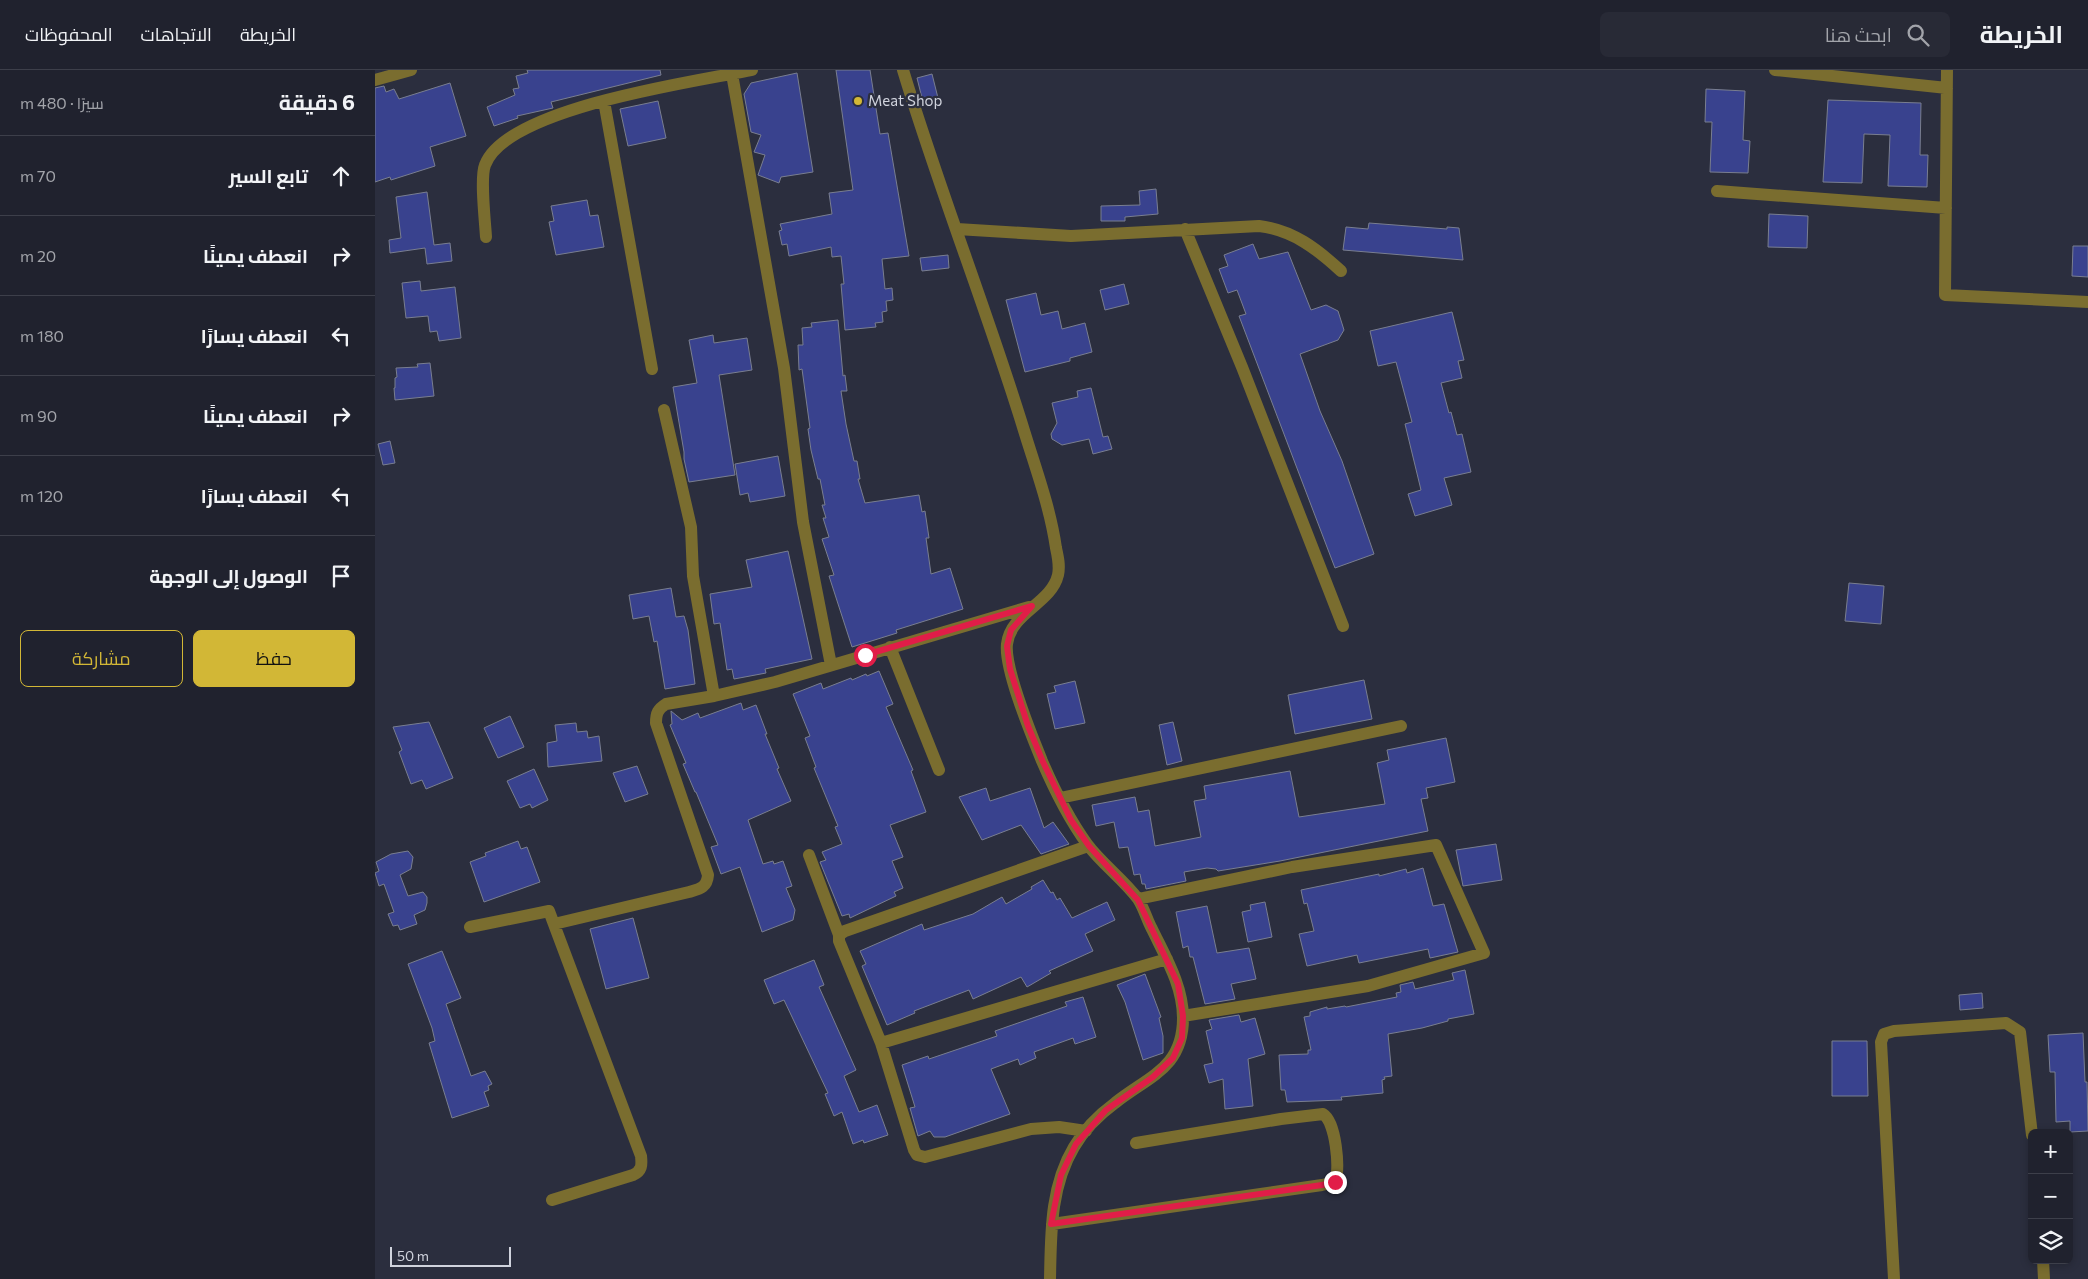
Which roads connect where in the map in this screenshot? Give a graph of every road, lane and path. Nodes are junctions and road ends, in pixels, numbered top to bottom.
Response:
1 (411, 70) edge
2 (752, 70) edge
3 (903, 70) edge
4 (1775, 70) edge
5 (1947, 70) edge
6 (732, 74) junction
7 (375, 80) edge
8 (1947, 88) junction
9 (604, 101) junction
10 (1717, 191) dead end
11 (1946, 208) junction
12 (957, 228) junction
13 (1185, 229) junction
14 (486, 237) dead end
15 (1341, 272) dead end
16 (2088, 302) edge
17 (652, 369) dead end
18 (664, 410) dead end
19 (1032, 606) junction
20 (1343, 626) dead end
21 (890, 647) junction
22 (831, 665) junction
23 (715, 696) junction
24 (1401, 726) dead end
25 (939, 770) dead end
26 (1060, 798) junction
27 (1089, 846) junction
28 (809, 855) dead end
29 (1138, 900) junction
30 (554, 924) junction
31 (470, 927) dead end
32 (839, 935) junction
33 (1167, 959) junction
34 (1183, 1016) junction
35 (881, 1044) junction
36 (2031, 1129) edge
37 (1086, 1132) junction
38 (1136, 1143) dead end
39 (552, 1200) dead end
40 (1051, 1224) junction
41 (2043, 1264) edge
42 (1050, 1279) edge
43 (1894, 1279) edge
44 (2044, 1279) edge

1 - 7 street
2 - 6 street
3 - 12 street
4 - 8 street
5 - 8 street
6 - 9 street
6 - 22 street
8 - 11 street
9 - 14 street
9 - 17 street
10 - 11 street
11 - 16 street
12 - 13 street
12 - 19 street
13 - 15 street
13 - 20 street
18 - 23 street
19 - 21 street
19 - 26 street
21 - 22 street
21 - 25 street
22 - 23 street
23 - 30 street
24 - 26 street
26 - 27 street
27 - 29 street
27 - 32 street
28 - 32 street
29 - 33 street
29 - 34 street
30 - 31 street
30 - 39 street
32 - 35 street
33 - 34 street
33 - 35 street
34 - 37 street
35 - 37 street
36 - 43 street
37 - 40 street
38 - 40 street
40 - 42 street
41 - 44 street

